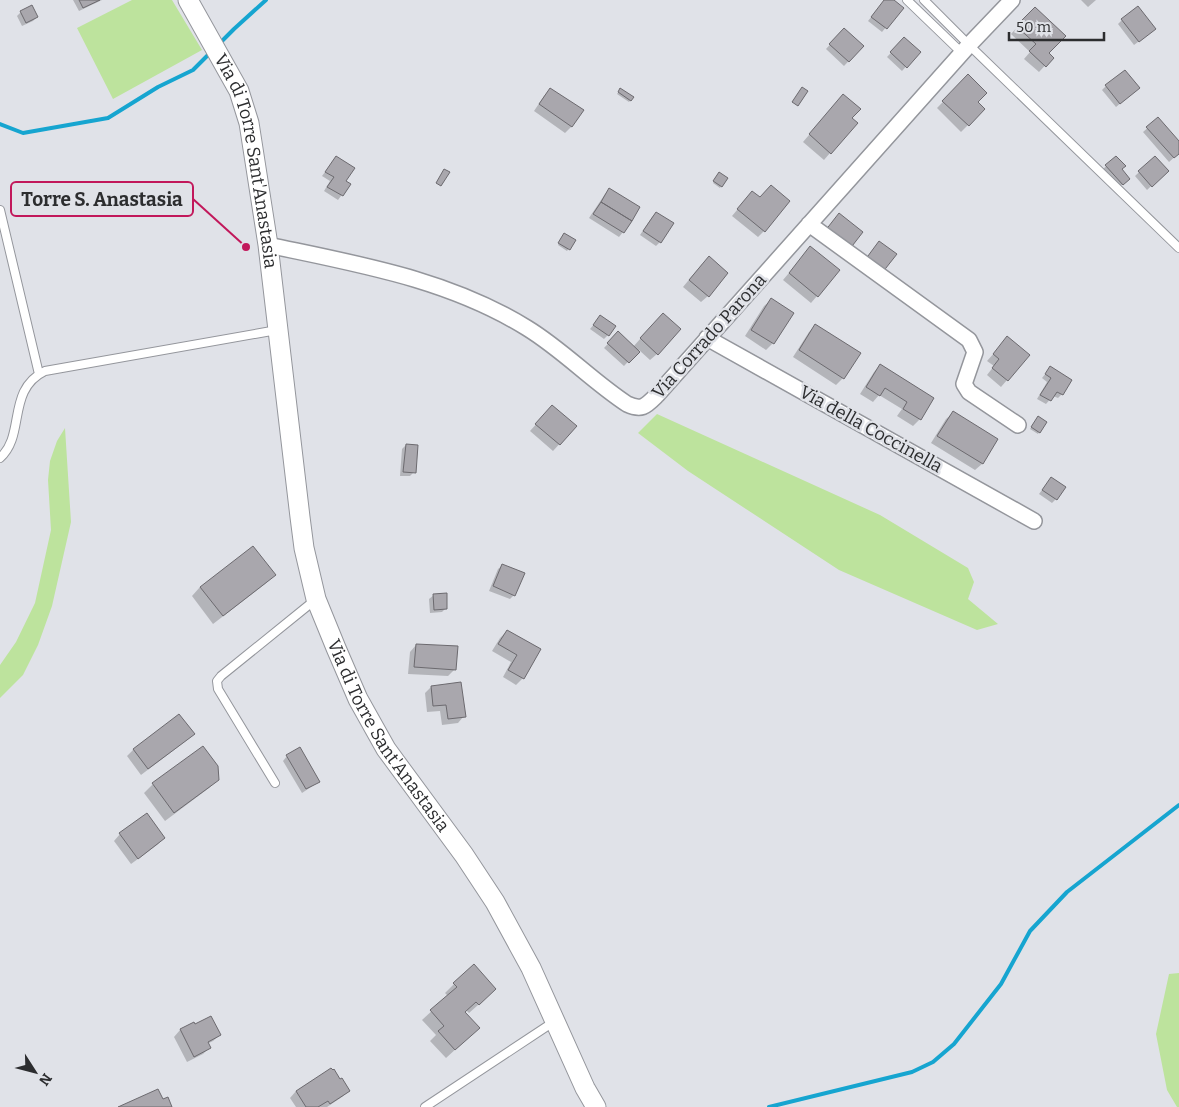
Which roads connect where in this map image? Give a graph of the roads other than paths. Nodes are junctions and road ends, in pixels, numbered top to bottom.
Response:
1 (188, 0) edge
2 (907, 0) edge
3 (924, 0) edge
4 (1012, 0) edge
5 (966, 49) junction
6 (0, 210) edge
7 (809, 224) junction
8 (268, 245) junction
9 (1179, 248) edge
10 (277, 330) junction
11 (707, 338) junction
12 (39, 374) junction
13 (1018, 425) dead end
14 (0, 458) edge
15 (1034, 521) dead end
16 (316, 599) junction
17 (275, 783) dead end
18 (555, 1020) junction
19 (425, 1107) edge
20 (596, 1107) edge

1 - 8 street, Via di Torre Sant'Anastasia
2 - 5 lane
3 - 5 lane
4 - 5 street, Via Corrado Parona
5 - 7 street, Via Corrado Parona
5 - 9 lane
6 - 12 lane
7 - 11 street, Via Corrado Parona
7 - 13 street
8 - 10 street, Via di Torre Sant'Anastasia
8 - 11 street, Via Corrado Parona
10 - 12 lane
10 - 16 street, Via di Torre Sant'Anastasia
11 - 15 street, Via della Coccinella
12 - 14 lane
16 - 17 lane
16 - 18 street, Via di Torre Sant'Anastasia
18 - 19 lane
18 - 20 street, Via di Torre Sant'Anastasia

